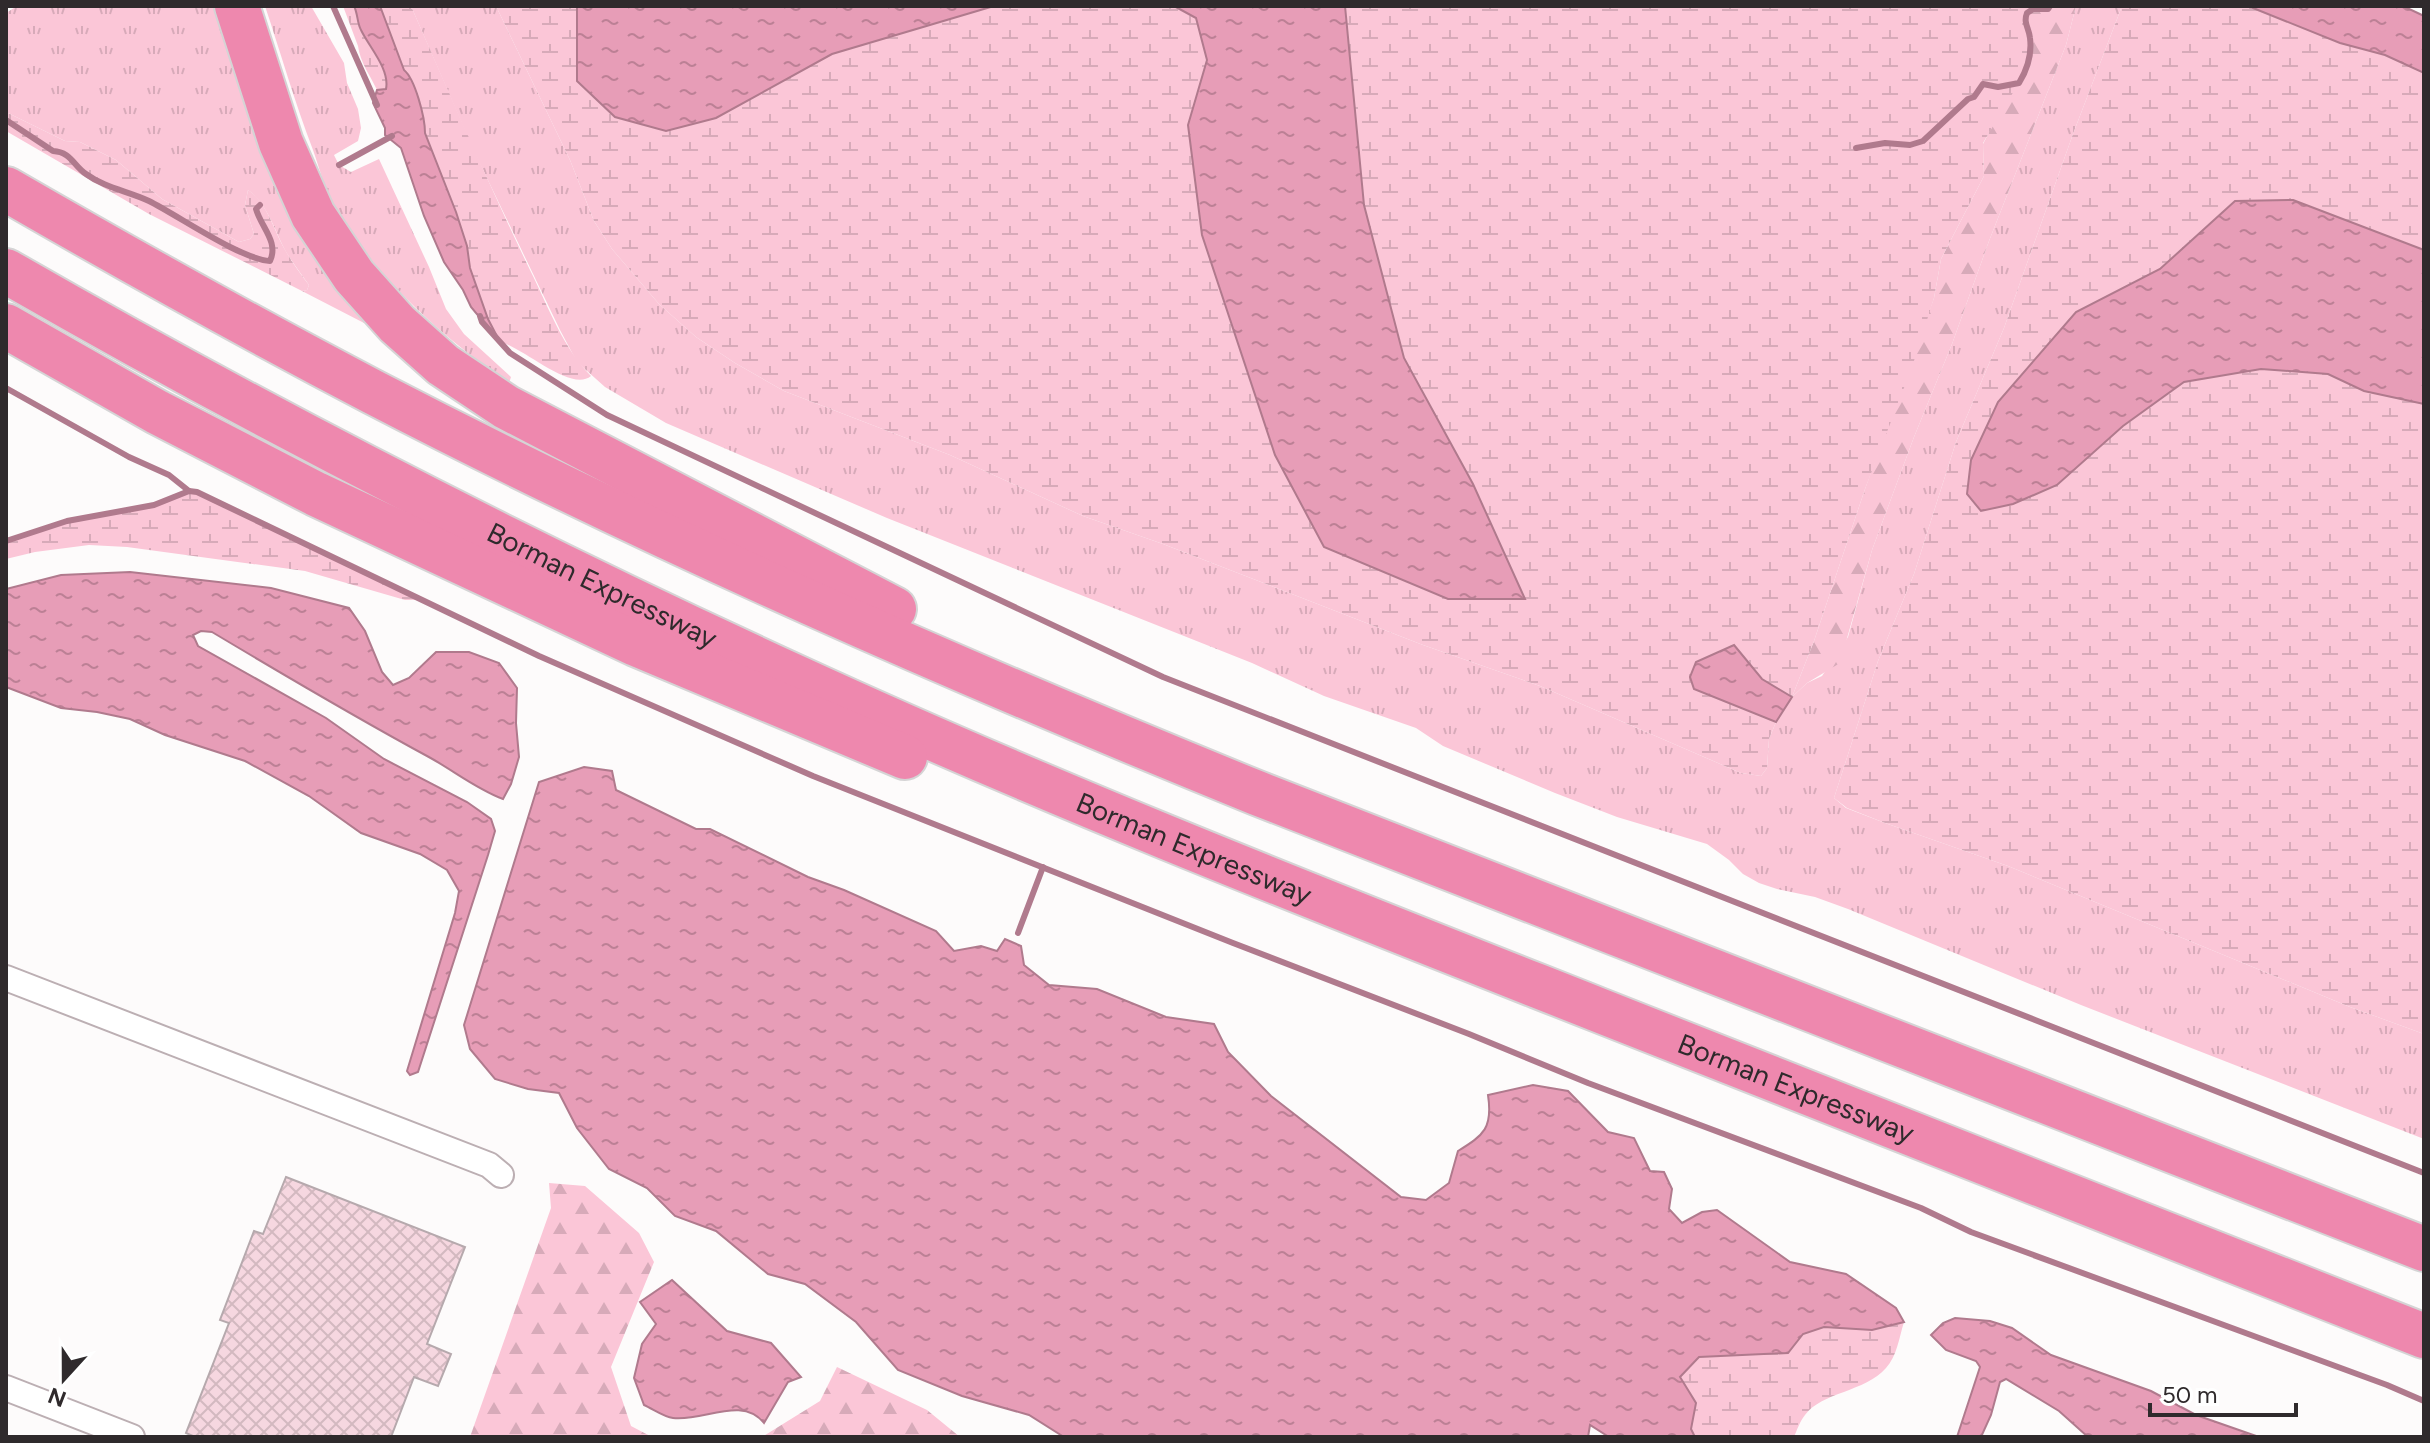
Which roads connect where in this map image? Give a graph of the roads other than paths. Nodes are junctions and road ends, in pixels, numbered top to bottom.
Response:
1 (237, 6) edge
2 (6, 189) edge
3 (6, 271) edge
4 (6, 326) edge
5 (6, 353) edge
6 (157, 412) junction
7 (1089, 724) junction
8 (1204, 853) junction
9 (6, 978) edge
10 (501, 1175) dead end
11 (2424, 1249) edge
12 (2424, 1336) edge
13 (6, 1388) edge
14 (132, 1437) edge

1 - 7 highway
2 - 7 highway
3 - 8 highway, Borman Expressway
4 - 6 highway
5 - 6 highway
6 - 8 highway
7 - 11 highway
8 - 12 highway, Borman Expressway
9 - 10 street
13 - 14 street

